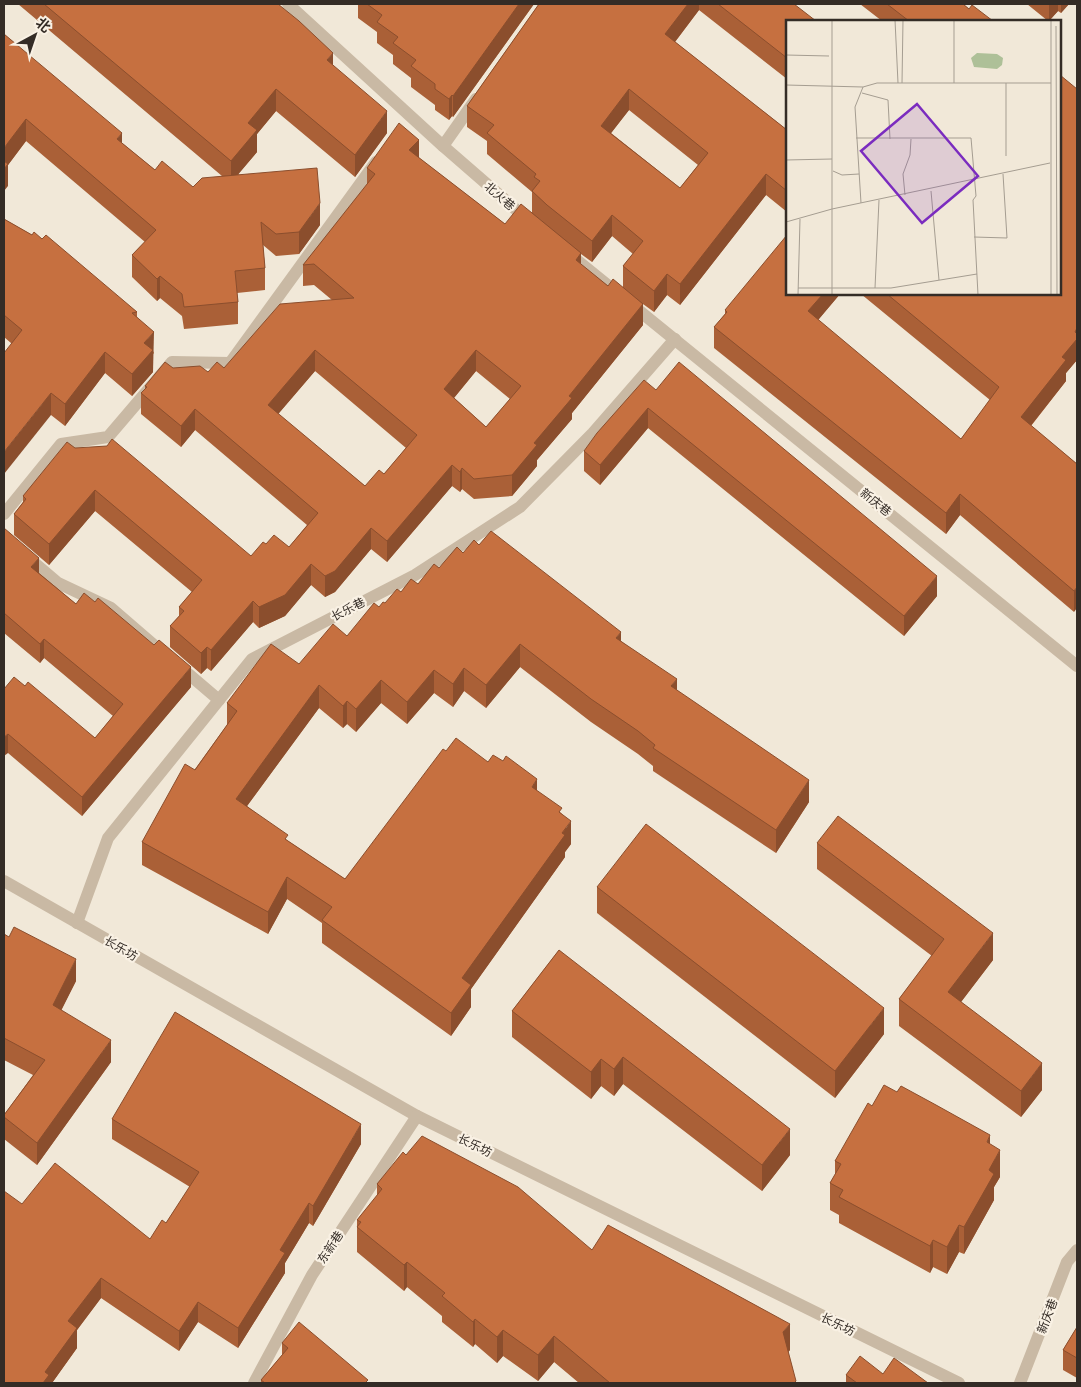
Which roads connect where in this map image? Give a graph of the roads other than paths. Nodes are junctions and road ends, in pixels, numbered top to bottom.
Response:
1 (288, 4) edge
2 (482, 91) edge
3 (443, 146) junction
4 (381, 155) edge
5 (535, 226) edge
6 (556, 244) edge
7 (675, 339) junction
8 (4, 514) edge
9 (4, 537) edge
10 (1077, 666) edge
11 (219, 700) junction
12 (4, 881) edge
13 (77, 923) junction
14 (417, 1116) junction
15 (1077, 1250) edge
16 (254, 1383) edge
17 (959, 1383) edge
18 (1020, 1383) edge

1 - 3 street, 北火巷
2 - 3 street
3 - 5 street, 北火巷
4 - 8 street
6 - 7 street
7 - 10 street, 新庆巷
7 - 11 street, 长乐巷
9 - 11 street
11 - 13 street, 长乐巷
12 - 13 street, 长乐坊
13 - 14 street, 长乐坊
14 - 16 street, 东新巷
14 - 17 street, 长乐坊
15 - 18 street, 新庆巷

